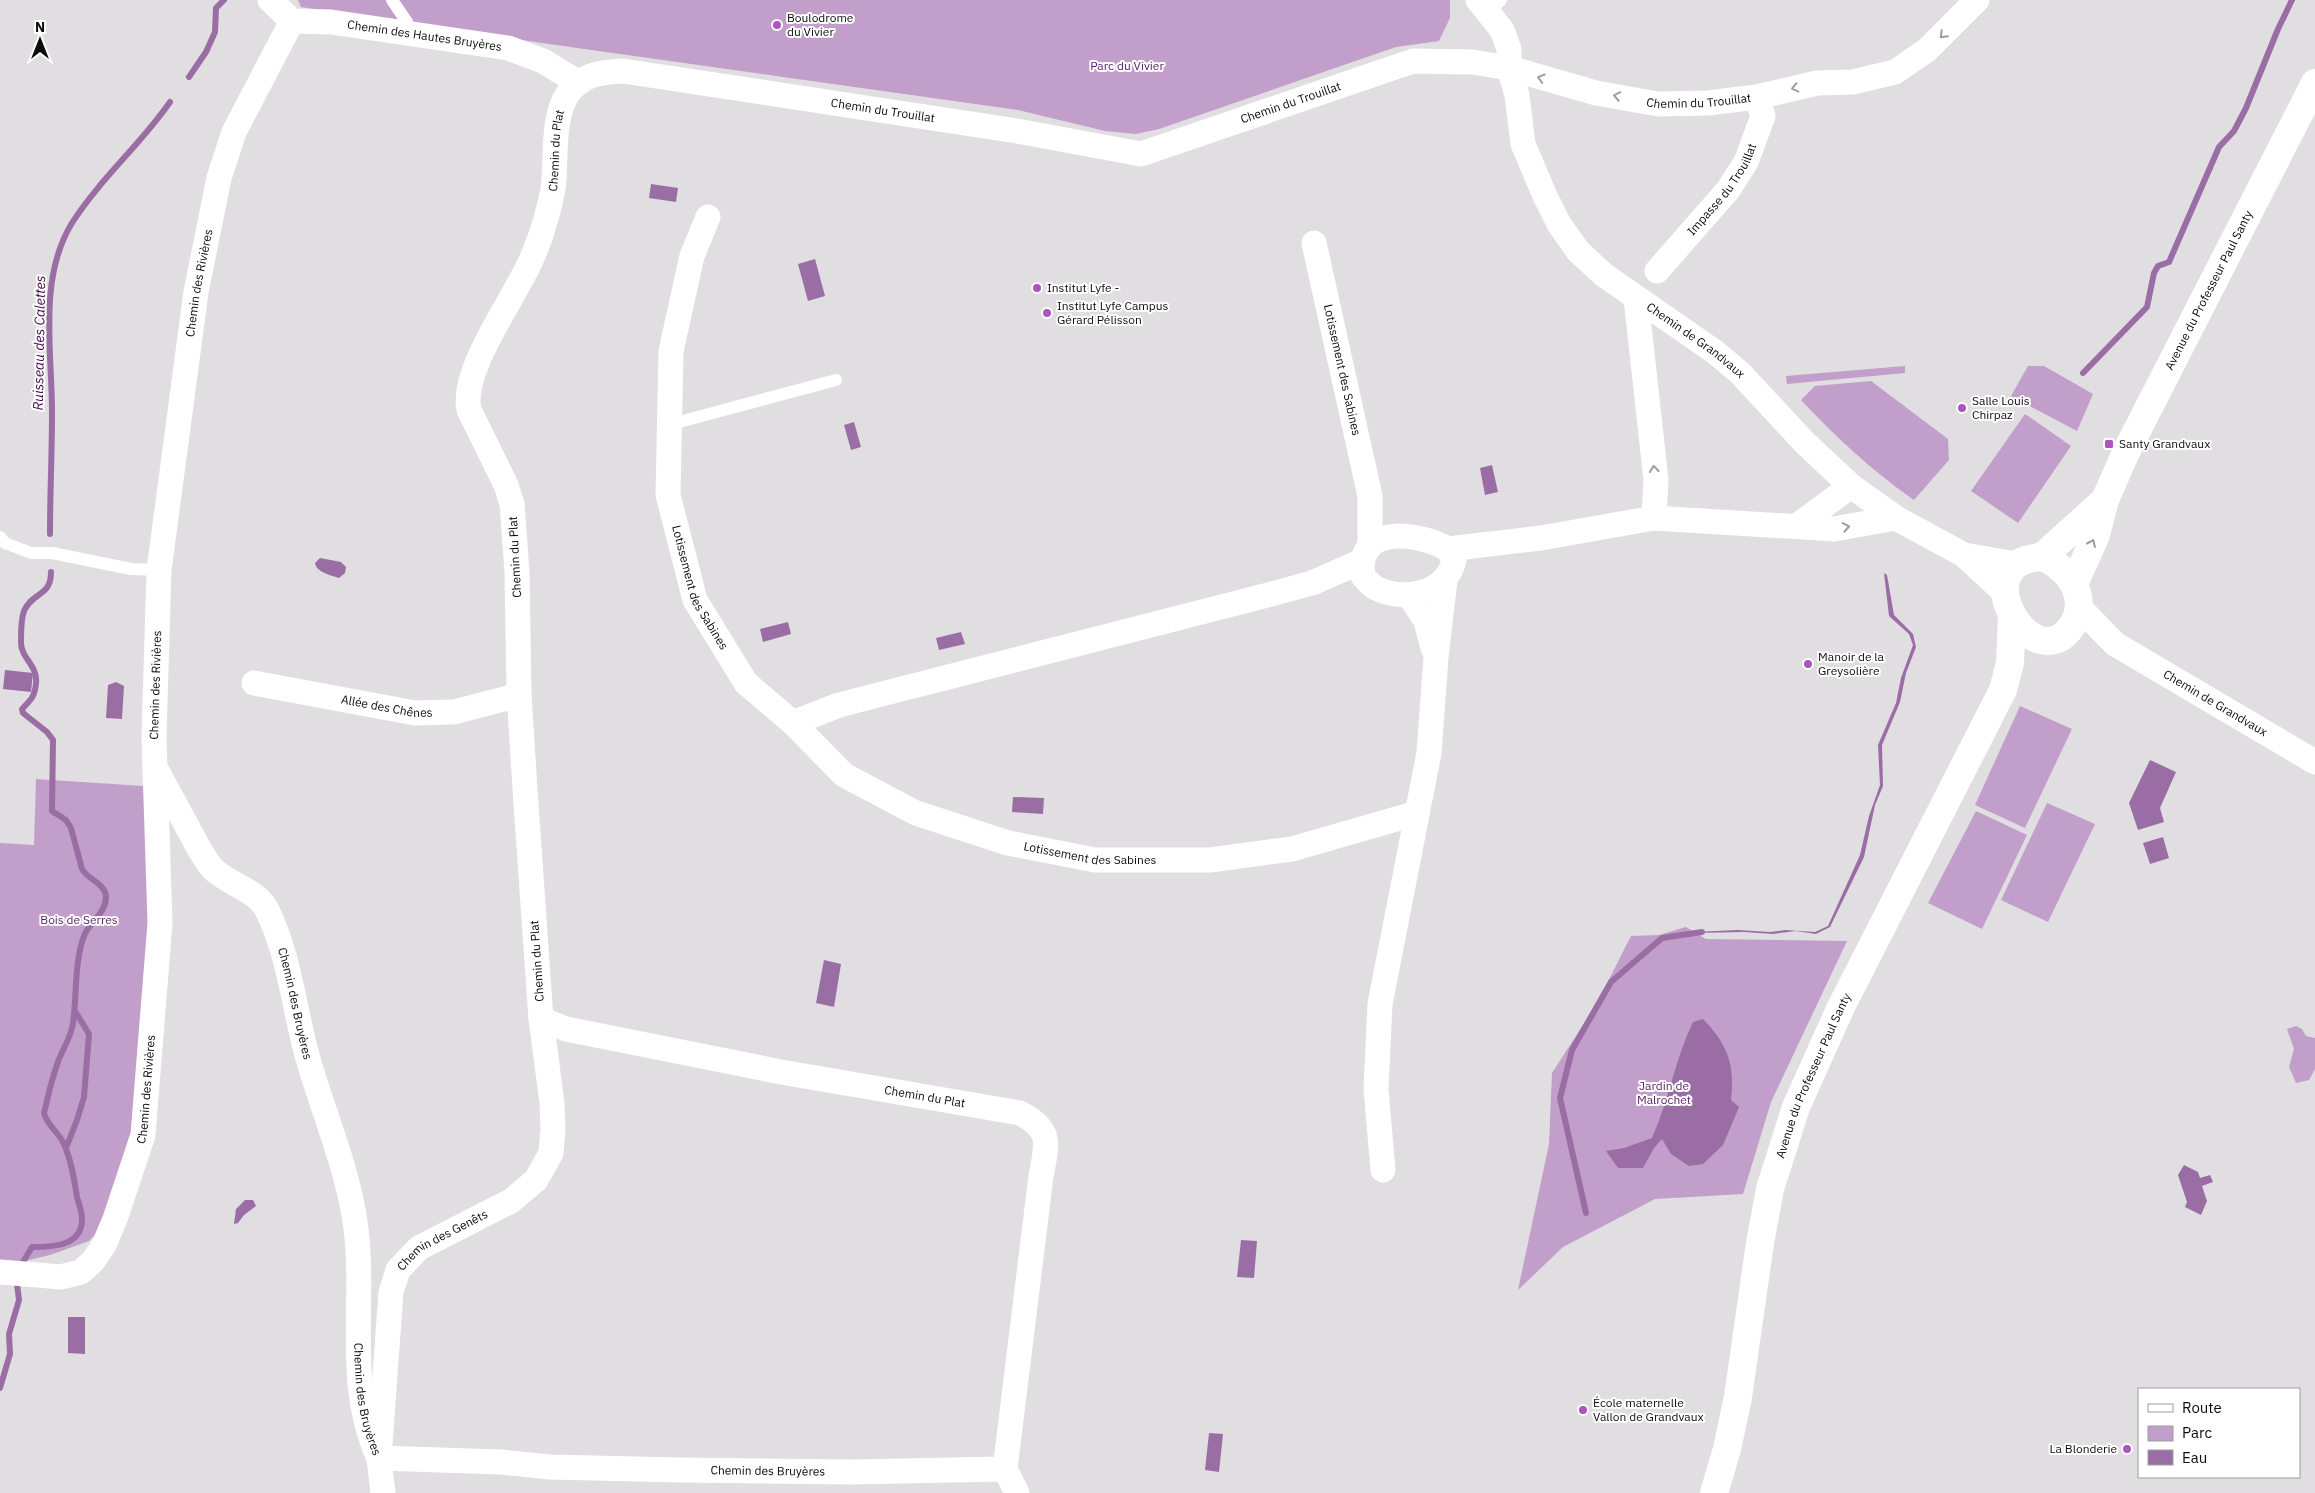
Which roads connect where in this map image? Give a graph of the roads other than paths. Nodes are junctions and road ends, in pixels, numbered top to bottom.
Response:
1 (270, 0) edge
2 (392, 0) edge
3 (1977, 0) edge
4 (1489, 4) edge
5 (292, 21) junction
6 (407, 33) junction
7 (524, 55) junction
8 (1509, 68) junction
9 (578, 83) junction
10 (2315, 83) edge
11 (1757, 97) junction
12 (562, 107) junction
13 (708, 217) dead end
14 (1314, 243) dead end
15 (1657, 271) dead end
16 (1636, 299) junction
17 (836, 380) dead end
18 (668, 425) junction
19 (1851, 486) junction
20 (1370, 496) junction
21 (2104, 500) junction
22 (1654, 518) junction
23 (1896, 518) junction
24 (1798, 525) junction
25 (1401, 535) junction
26 (0, 537) edge
27 (1964, 555) junction
28 (1364, 561) junction
29 (2029, 561) junction
30 (1448, 567) junction
31 (159, 570) junction
32 (1409, 595) junction
33 (2077, 595) junction
34 (2008, 604) junction
35 (2054, 638) junction
36 (2110, 639) junction
37 (1436, 657) junction
38 (254, 683) dead end
39 (2003, 690) junction
40 (519, 695) junction
41 (793, 723) junction
42 (2315, 762) edge
43 (155, 767) junction
44 (1417, 813) junction
45 (542, 1019) junction
46 (1383, 1170) dead end
47 (0, 1272) edge
48 (379, 1458) junction
49 (1005, 1469) junction
50 (383, 1493) edge
51 (1017, 1493) edge
52 (1714, 1493) edge

1 - 5 street
2 - 6 lane
3 -> 11 street, Chemin du Trouillat
4 - 8 street, Chemin de Grandvaux
5 - 6 street, Chemin des Hautes Bruyères
5 - 31 street, Chemin des Rivières
6 - 7 street, Chemin des Hautes Bruyères
7 - 9 street, Chemin des Hautes Bruyères
7 - 12 street
8 - 9 street, Chemin du Trouillat
11 -> 8 street, Chemin du Trouillat
8 - 16 street, Chemin de Grandvaux
9 - 12 street, Chemin du Plat
10 - 21 main road, Avenue du Professeur Paul Santy
11 - 15 street, Impasse du Trouillat
12 - 40 street, Chemin du Plat
13 - 18 street, Lotissement des Sabines
14 - 20 street, Lotissement des Sabines
16 - 19 street, Chemin de Grandvaux
22 -> 16 street
17 - 18 lane
18 - 41 street, Lotissement des Sabines
19 - 23 street, Chemin de Grandvaux
19 - 24 street
20 - 25 street, Lotissement des Sabines
20 - 28 street, Lotissement des Sabines
21 - 29 main road, Avenue du Professeur Paul Santy
33 -> 21 main road, Avenue du Professeur Paul Santy
22 - 24 street
22 - 30 street
24 -> 23 street
23 - 27 street, Chemin de Grandvaux
25 - 28 street
25 - 30 street
26 - 31 lane
27 - 29 street, Chemin de Grandvaux
27 - 34 street, Chemin de Grandvaux
28 - 32 street
28 - 41 street
29 - 33 main road
29 - 34 main road
30 - 32 street
30 - 37 street
31 - 43 street, Chemin des Rivières
32 - 37 street
33 - 35 main road
33 - 36 street, Chemin de Grandvaux
34 - 35 main road
34 - 39 main road, Avenue du Professeur Paul Santy
35 - 36 street, Chemin de Grandvaux
35 - 39 main road, Avenue du Professeur Paul Santy
36 - 42 street, Chemin de Grandvaux
37 - 44 street
38 - 40 street, Allée des Chênes
39 - 52 main road, Avenue du Professeur Paul Santy
40 - 45 street, Chemin du Plat
41 - 44 street, Lotissement des Sabines
43 - 47 street, Chemin des Rivières
43 - 48 street, Chemin des Bruyères
44 - 46 street
45 - 48 street, Chemin des Genêts
45 - 49 street, Chemin du Plat
48 - 49 street, Chemin des Bruyères
48 - 50 street, Chemin des Genêts
49 - 51 street

